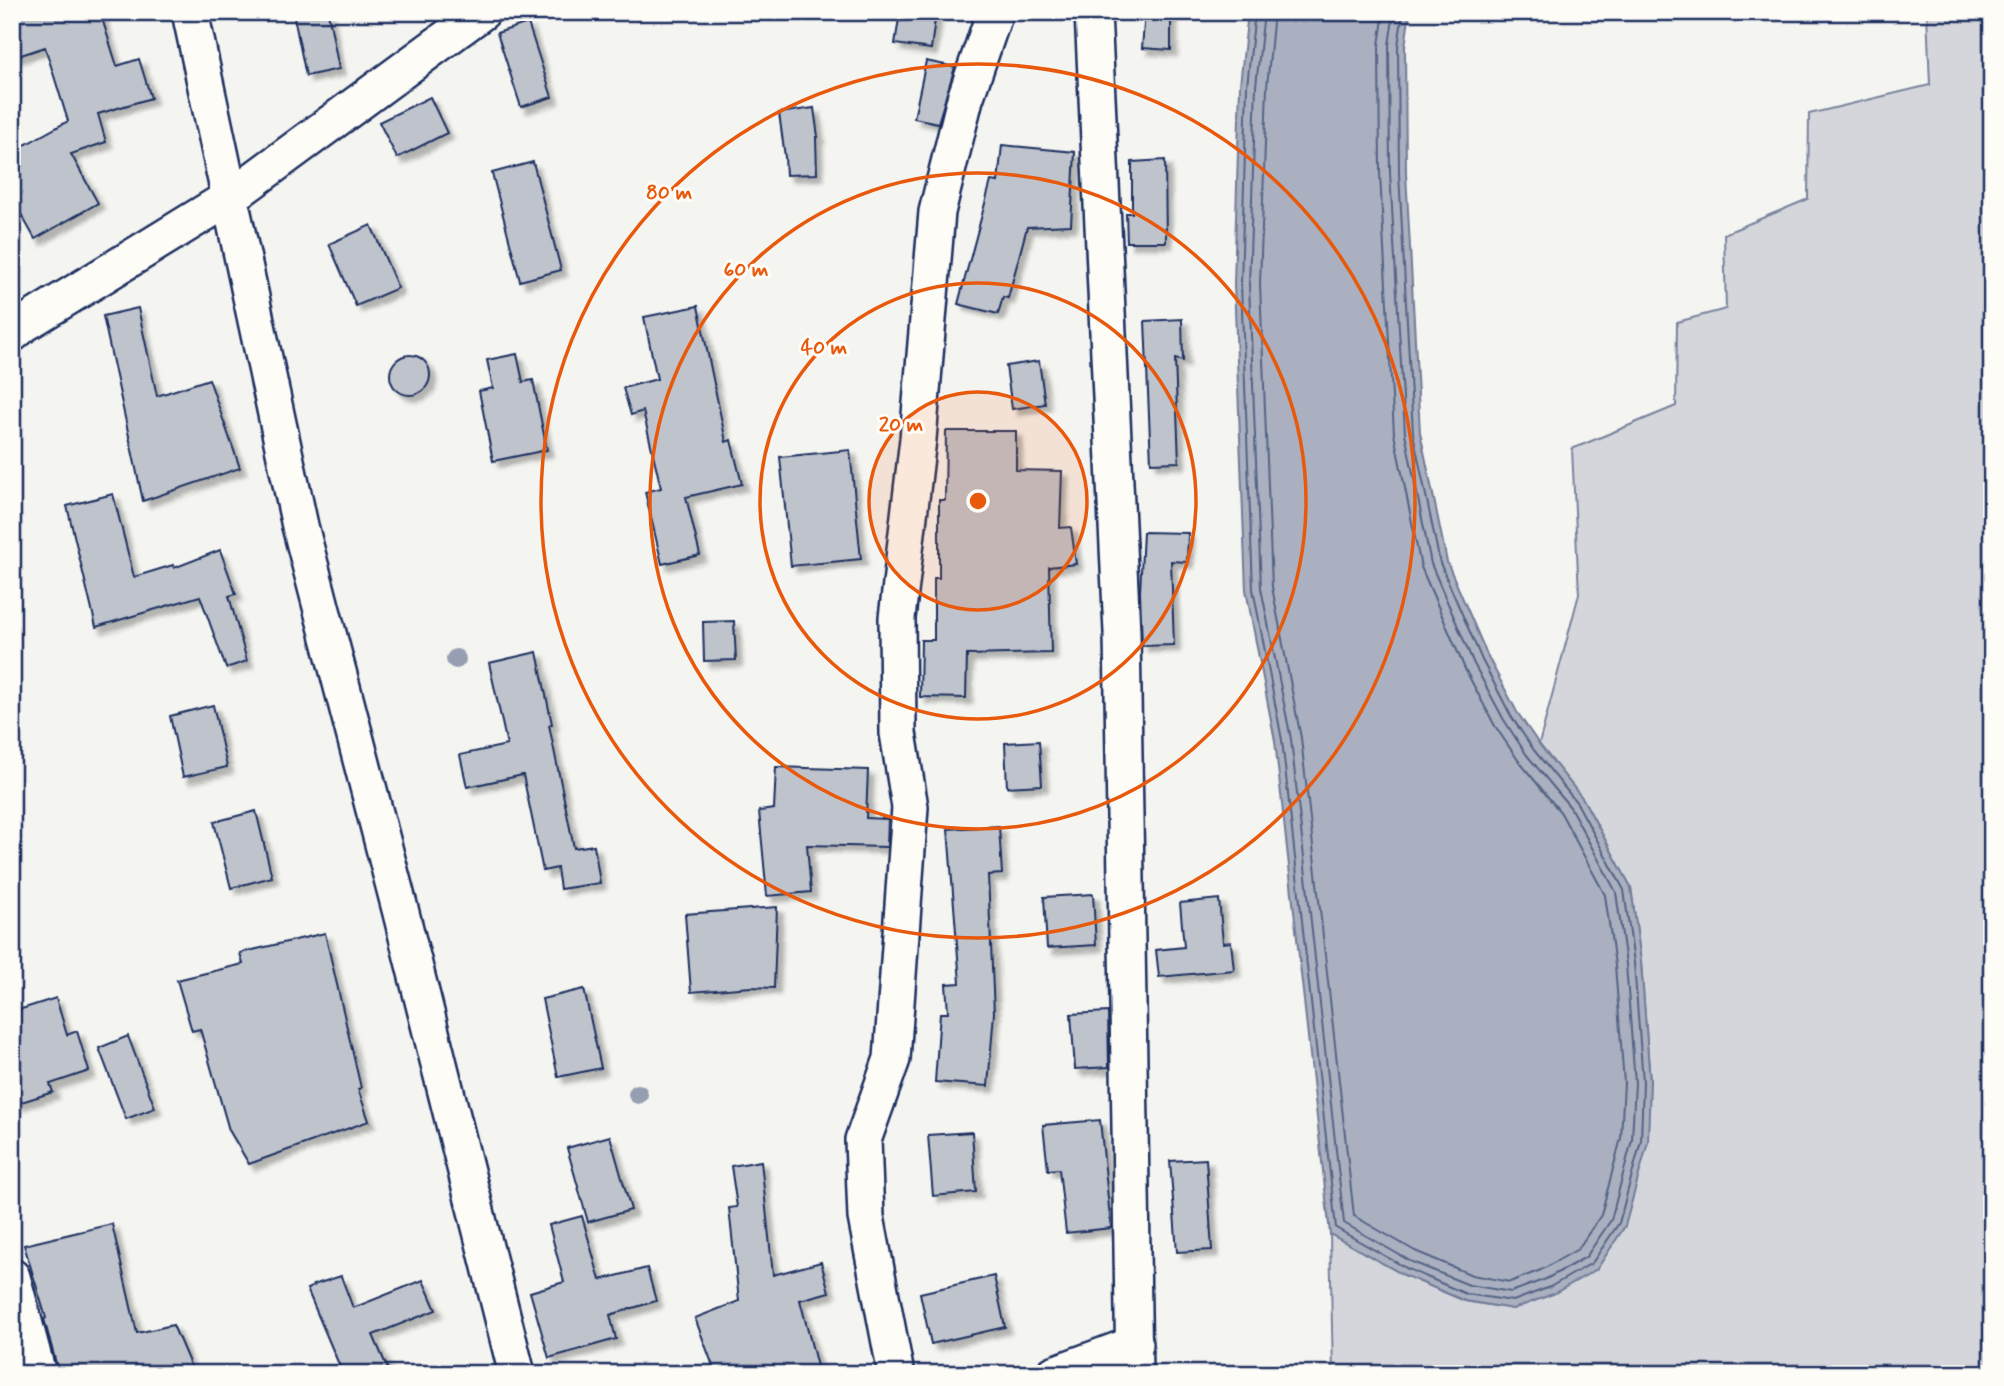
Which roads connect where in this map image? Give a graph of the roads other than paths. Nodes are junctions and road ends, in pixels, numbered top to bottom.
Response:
1 (190, 12) edge
2 (482, 12) edge
3 (995, 12) edge
4 (1093, 12) edge
5 (229, 198) junction
6 (12, 334) edge
7 (12, 1277) edge
8 (1134, 1359) edge
9 (38, 1374) edge
10 (517, 1374) edge
11 (896, 1374) edge
12 (1054, 1374) edge

1 - 5 street
2 - 5 street
3 - 11 street
4 - 8 street
5 - 6 street
5 - 10 street
7 - 9 street
8 - 12 street

